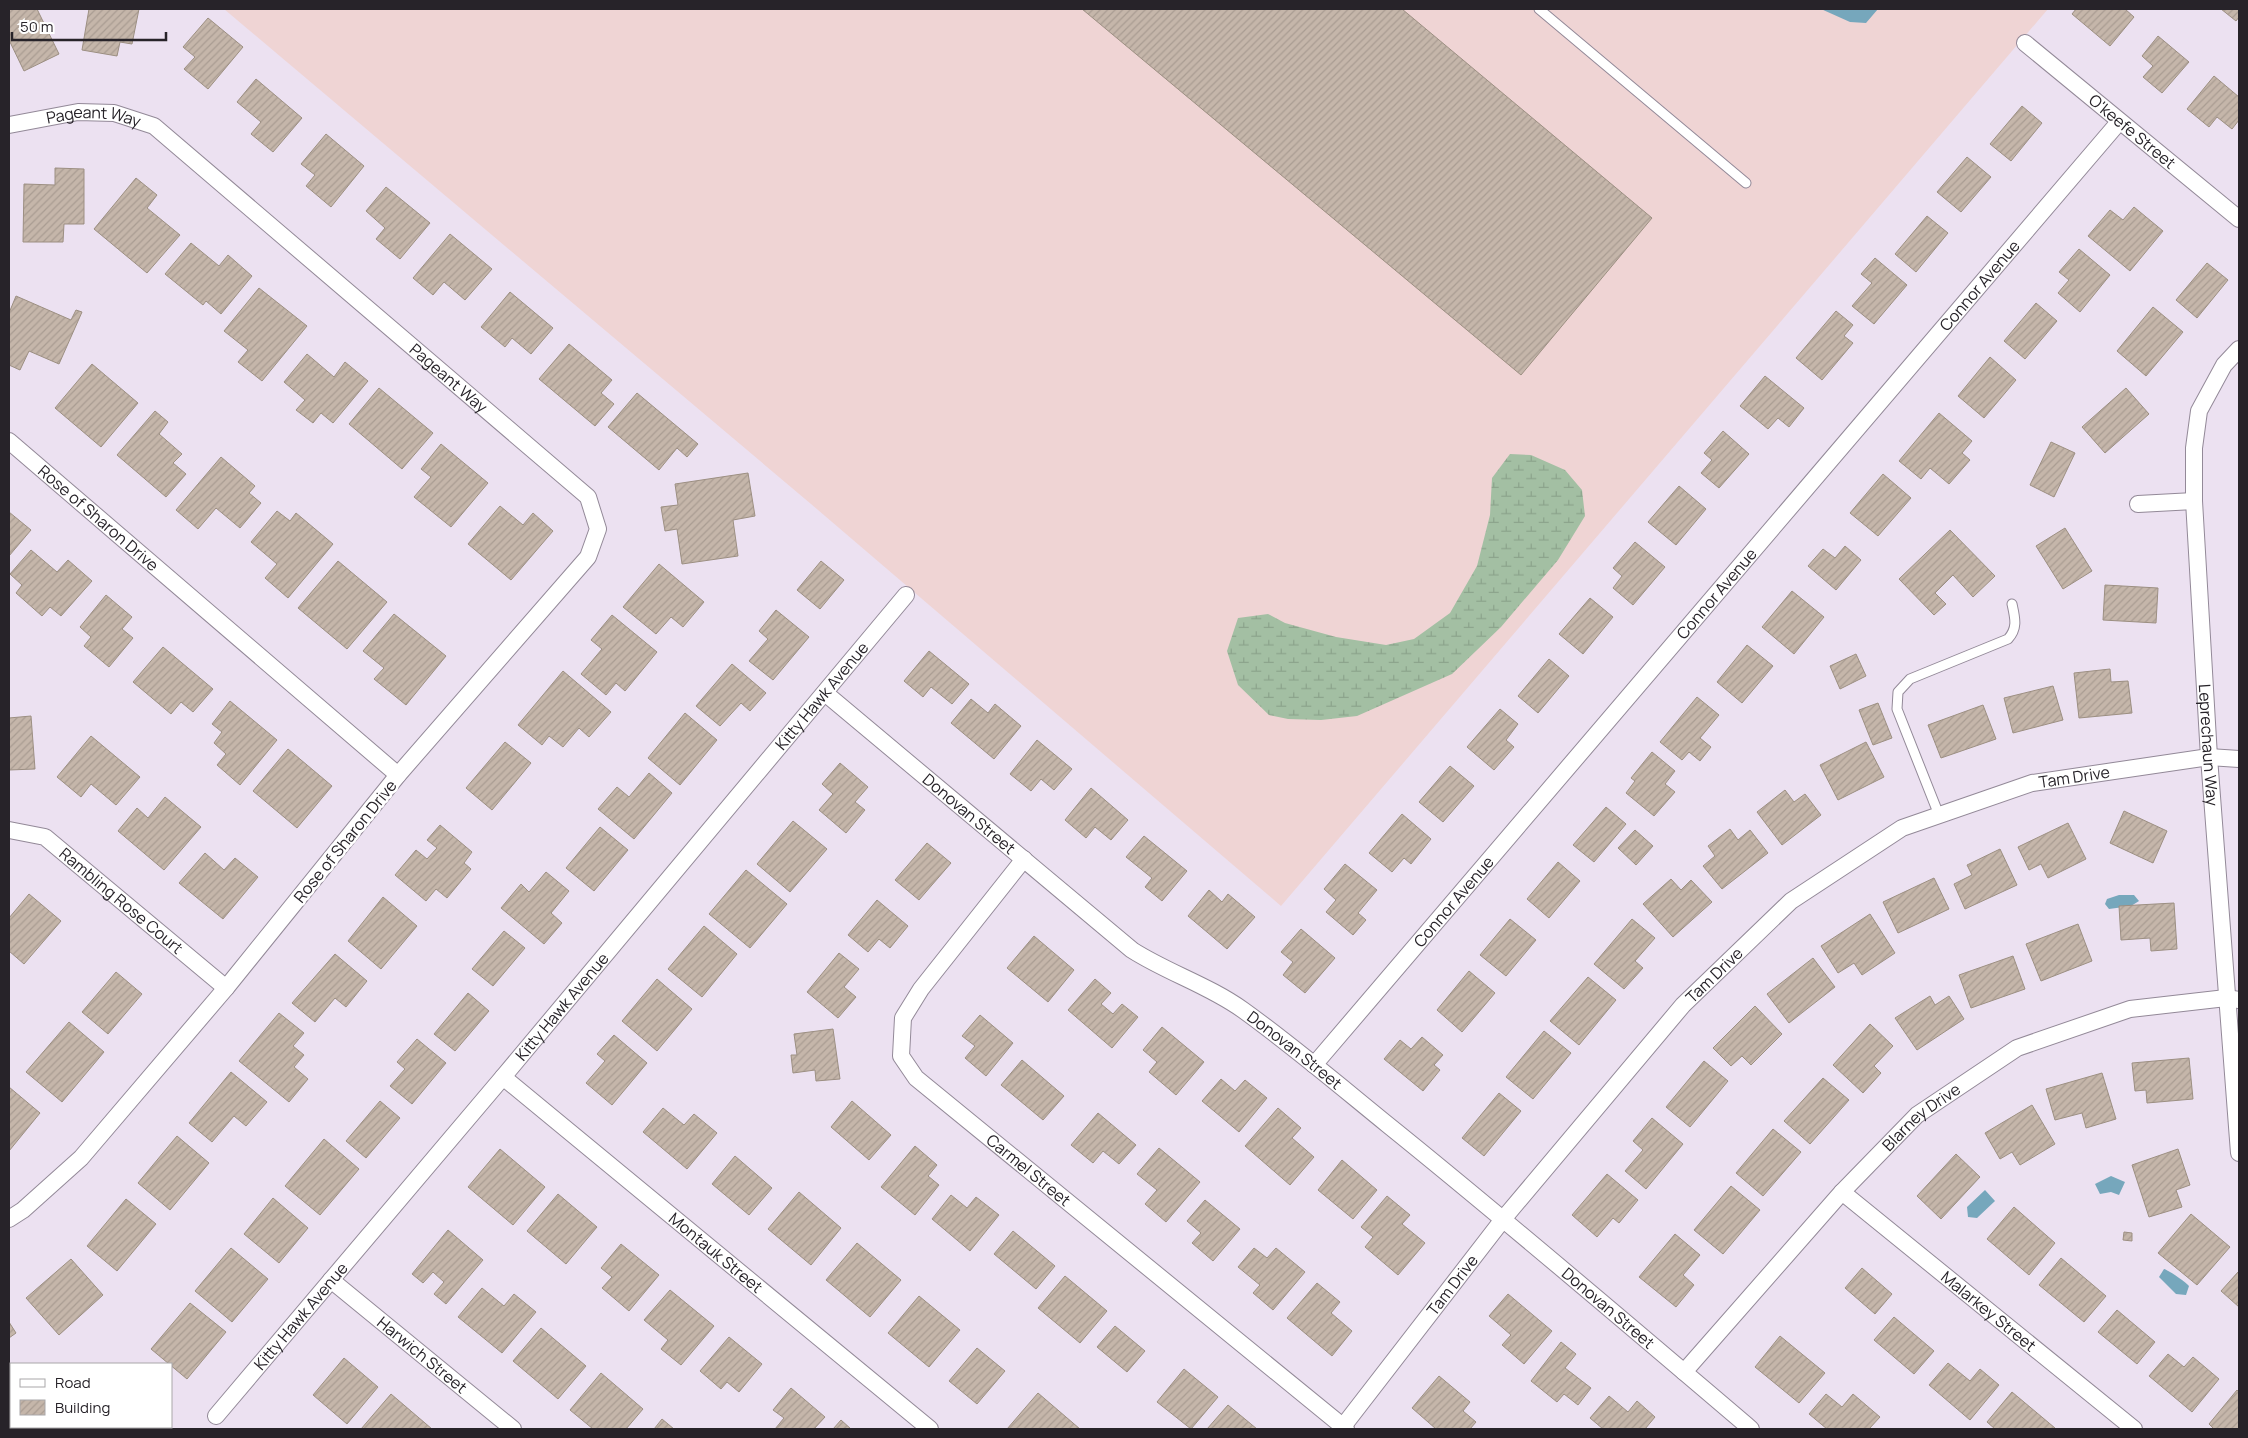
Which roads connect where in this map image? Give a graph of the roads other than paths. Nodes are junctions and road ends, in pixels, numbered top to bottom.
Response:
1 (1539, 9) edge
2 (2025, 43) dead end
3 (2119, 122) junction
4 (9, 125) edge
5 (1746, 183) dead end
6 (2239, 219) edge
7 (2239, 348) edge
8 (9, 441) edge
9 (2194, 501) junction
10 (2138, 504) dead end
11 (906, 595) dead end
12 (2012, 604) dead end
13 (825, 693) junction
14 (2209, 757) junction
15 (2239, 759) edge
16 (398, 776) junction
17 (1939, 815) junction
18 (9, 830) edge
19 (1024, 859) junction
20 (226, 988) junction
21 (2233, 999) edge
22 (1314, 1065) junction
23 (503, 1077) junction
24 (2239, 1153) edge
25 (1842, 1192) junction
26 (1504, 1218) junction
27 (9, 1219) edge
28 (331, 1280) junction
29 (1684, 1372) junction
30 (216, 1416) dead end
31 (1343, 1428) edge
32 (513, 1429) edge
33 (930, 1429) edge
34 (1751, 1429) edge
35 (2134, 1429) edge

1 - 5 lane
2 - 3 street, O'keefe Street
3 - 6 street, O'keefe Street
3 - 22 street, Connor Avenue
4 - 16 street, Pageant Way
7 - 9 street, Leprechaun Way
8 - 16 street, Rose of Sharon Drive
9 - 10 street
9 - 14 street, Leprechaun Way
11 - 13 street, Kitty Hawk Avenue
12 - 17 lane
13 - 19 street, Donovan Street
13 - 23 street, Kitty Hawk Avenue
14 - 15 street, Tam Drive
14 - 17 street, Tam Drive
14 - 21 street, Leprechaun Way
16 - 20 street, Rose of Sharon Drive
17 - 26 street, Tam Drive
18 - 20 street, Rambling Rose Court
19 - 22 street, Donovan Street
19 - 31 street, Carmel Street
20 - 27 street, Rose of Sharon Drive
21 - 24 street, Leprechaun Way
21 - 25 street, Blarney Drive
22 - 26 street, Donovan Street
23 - 28 street, Kitty Hawk Avenue
23 - 33 street, Montauk Street
25 - 29 street, Blarney Drive
25 - 35 street, Malarkey Street
26 - 29 street, Donovan Street
26 - 31 street, Tam Drive
28 - 30 street, Kitty Hawk Avenue
28 - 32 street, Harwich Street
29 - 34 street, Donovan Street

